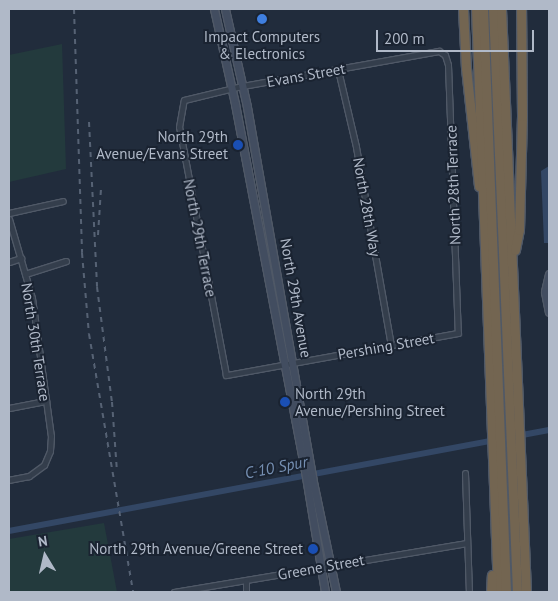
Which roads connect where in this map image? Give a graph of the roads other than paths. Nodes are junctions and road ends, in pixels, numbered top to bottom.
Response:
1 (214, 9) edge
2 (225, 9) edge
3 (463, 9) edge
4 (476, 9) edge
5 (483, 9) edge
6 (493, 9) edge
7 (502, 9) edge
8 (521, 9) edge
9 (428, 52) joint
10 (338, 70) junction
11 (242, 86) junction
12 (231, 89) junction
13 (184, 100) joint
14 (63, 202) dead end
15 (483, 209) junction
16 (9, 213) edge
17 (9, 219) edge
18 (21, 258) junction
19 (66, 261) dead end
20 (9, 262) edge
21 (512, 262) junction
22 (25, 274) junction
23 (549, 274) edge
24 (549, 312) edge
25 (458, 333) joint
26 (391, 345) junction
27 (294, 362) junction
28 (283, 365) junction
29 (226, 375) joint
30 (46, 401) junction
31 (9, 408) edge
32 (496, 427) junction
33 (516, 449) junction
34 (496, 453) junction
35 (465, 472) dead end
36 (309, 474) junction
37 (9, 480) edge
38 (496, 538) junction
39 (467, 543) junction
40 (330, 564) junction
41 (320, 566) junction
42 (246, 580) junction
43 (174, 592) edge
44 (246, 592) edge
45 (325, 592) edge
46 (336, 592) edge
47 (469, 592) edge
48 (491, 592) edge
49 (498, 592) edge
50 (506, 592) edge
51 (517, 592) edge
52 (526, 592) edge

1 - 12 street, North 29th Avenue
2 - 11 street, North 29th Avenue
3 - 15 highway
4 - 15 highway
5 - 32 highway
6 - 33 highway
7 - 21 highway
8 - 21 highway
9 - 10 street, Evans Street
9 - 25 street, North 28th Terrace
10 - 11 street, Evans Street
10 - 26 street, North 28th Way
11 - 12 street, Evans Street
11 - 27 street, North 29th Avenue
12 - 13 street, Evans Street
12 - 28 street, North 29th Avenue
13 - 29 street, North 29th Terrace
14 - 16 street
15 - 32 highway
17 - 18 street, North 30th Terrace
18 - 20 street
18 - 22 street, North 30th Terrace
19 - 22 street
21 - 33 highway
22 - 30 street, North 30th Terrace
23 - 24 street
25 - 26 street, Pershing Street
26 - 27 street, Pershing Street
27 - 28 street, Pershing Street
27 - 36 street, North 29th Avenue
28 - 29 street, Pershing Street
28 - 36 street, North 29th Avenue
30 - 31 street
30 - 37 street, North 30th Terrace
32 - 34 highway
33 - 51 highway
33 - 52 highway
34 - 38 highway
34 - 50 highway
35 - 39 street
36 - 40 street, North 29th Avenue
36 - 41 street, North 29th Avenue
38 - 48 highway
38 - 49 highway
39 - 40 street, Greene Street
39 - 47 street
40 - 41 street, Greene Street
40 - 46 street, North 29th Avenue
41 - 42 street, Greene Street
41 - 45 street, North 29th Avenue
42 - 43 street, Greene Street
42 - 44 street

